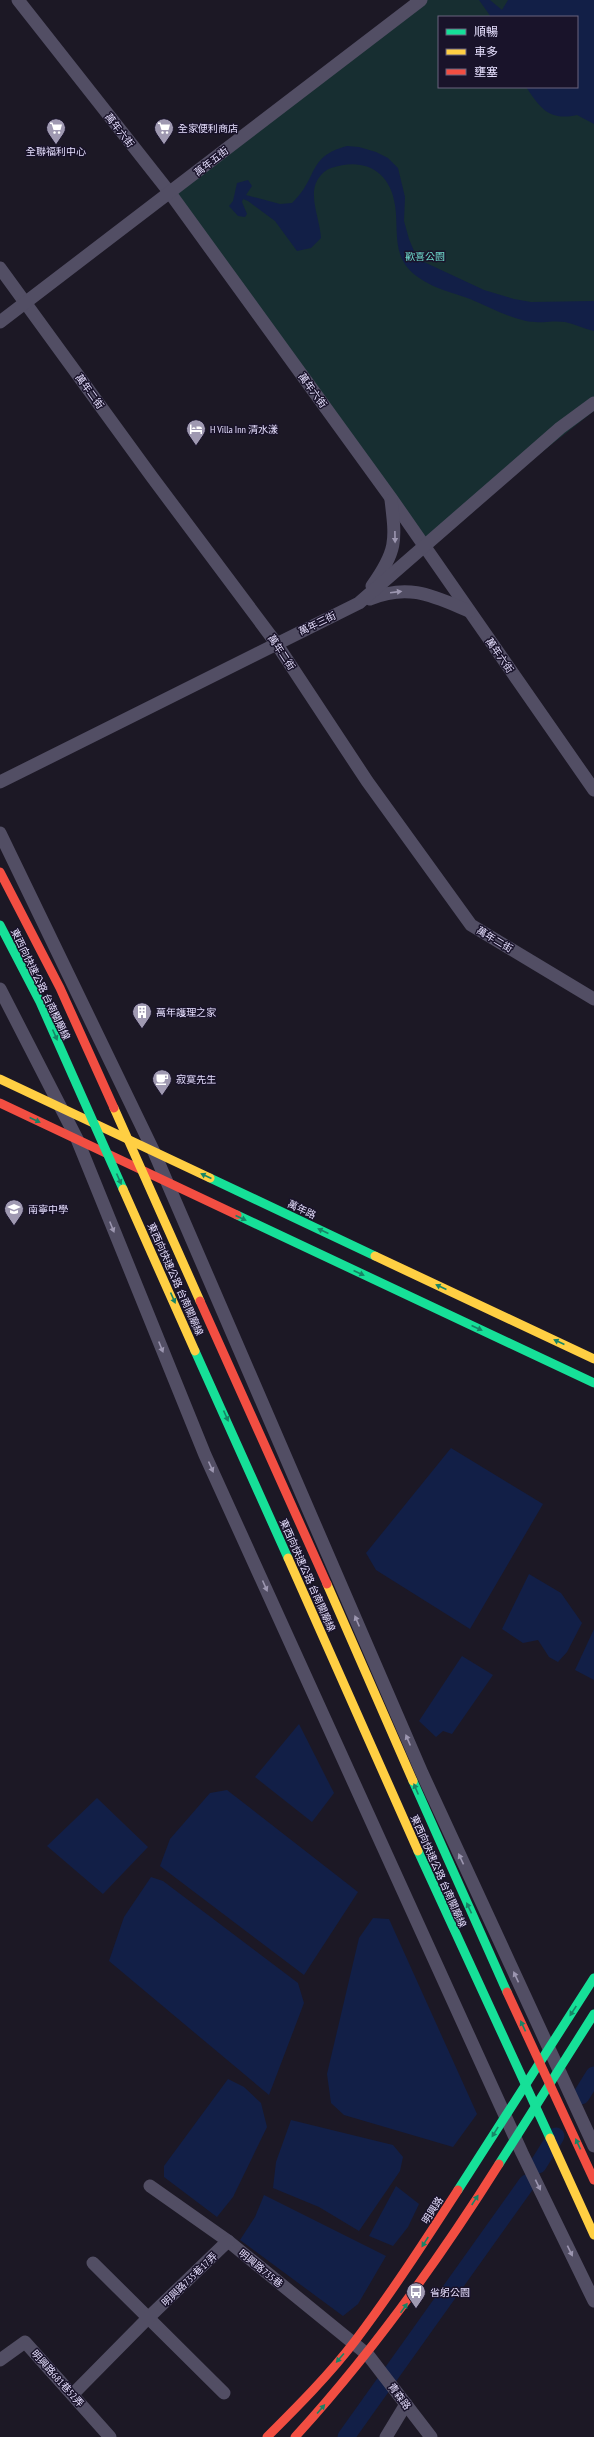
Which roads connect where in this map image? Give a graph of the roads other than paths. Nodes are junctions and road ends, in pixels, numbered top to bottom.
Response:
1 (18, 0) edge
2 (421, 0) edge
3 (170, 194) junction
4 (0, 268) edge
5 (26, 302) junction
6 (0, 322) edge
7 (594, 403) edge
8 (391, 498) junction
9 (424, 546) junction
10 (359, 603) junction
11 (470, 612) junction
12 (276, 643) junction
13 (0, 782) edge
14 (594, 790) edge
15 (0, 834) edge
16 (0, 872) edge
17 (0, 925) edge
18 (0, 989) edge
19 (594, 1000) edge
20 (0, 1079) edge
21 (0, 1103) edge
22 (58, 1105) junction
23 (77, 1139) junction
24 (154, 1152) junction
25 (168, 1184) junction
26 (594, 1359) edge
27 (594, 1383) edge
28 (594, 1978) edge
29 (594, 2014) edge
30 (549, 2049) junction
31 (559, 2068) junction
32 (506, 2116) junction
33 (516, 2138) junction
34 (594, 2146) edge
35 (594, 2180) edge
36 (150, 2186) dead end
37 (594, 2235) edge
38 (228, 2241) junction
39 (93, 2263) dead end
40 (594, 2301) edge
41 (149, 2317) junction
42 (354, 2342) junction
43 (369, 2356) junction
44 (0, 2360) edge
45 (224, 2393) dead end
46 (73, 2394) junction
47 (405, 2404) junction
48 (110, 2437) edge
49 (267, 2437) edge
50 (295, 2437) edge
51 (386, 2437) edge
52 (431, 2437) edge

1 - 3 street, 萬年六街
2 - 3 street, 萬年五街
3 - 5 street, 萬年五街
3 - 8 street, 萬年六街
4 - 5 street, 萬年二街
5 - 6 street, 萬年五街
5 - 12 street, 萬年二街
7 - 9 street, 萬年三街
8 - 9 street, 萬年六街
8 -> 10 street
9 - 10 street, 萬年三街
9 - 11 street, 萬年六街
10 -> 11 street
10 - 12 street, 萬年三街
11 - 14 street, 萬年六街
12 - 13 street, 萬年三街
12 - 19 street, 萬年二街
15 - 24 street
35 -> 16 main road, 東西向快速公路 台南關廟線, bridge
17 -> 37 main road, 東西向快速公路 台南關廟線, bridge
18 - 22 street
20 - 22 main road, 萬年路
21 -> 23 main road
22 - 23 street
22 - 24 main road, 萬年路
23 - 25 main road
23 -> 32 street
24 - 25 street
26 -> 24 main road, 萬年路
25 -> 27 main road
30 -> 25 street
28 -> 30 main road, 明興路
29 - 31 main road
30 - 31 street
30 - 32 main road, 明興路
31 - 33 main road
31 - 34 street
32 - 33 street
32 -> 42 main road, 明興路
33 -> 40 street
43 -> 33 main road
36 - 38 street, 明興路735巷
38 - 41 street, 明興路735巷17弄
38 - 42 street, 明興路735巷
39 - 41 street
41 - 45 street
41 - 46 street, 明興路735巷17弄
42 - 43 street, 明興路735巷
42 -> 49 main road, 明興路
43 - 47 street, 青森路
50 -> 43 main road
44 - 46 street, 明興路681巷52弄
46 - 48 street, 明興路681巷52弄
47 - 51 street
47 - 52 street, 青森路

